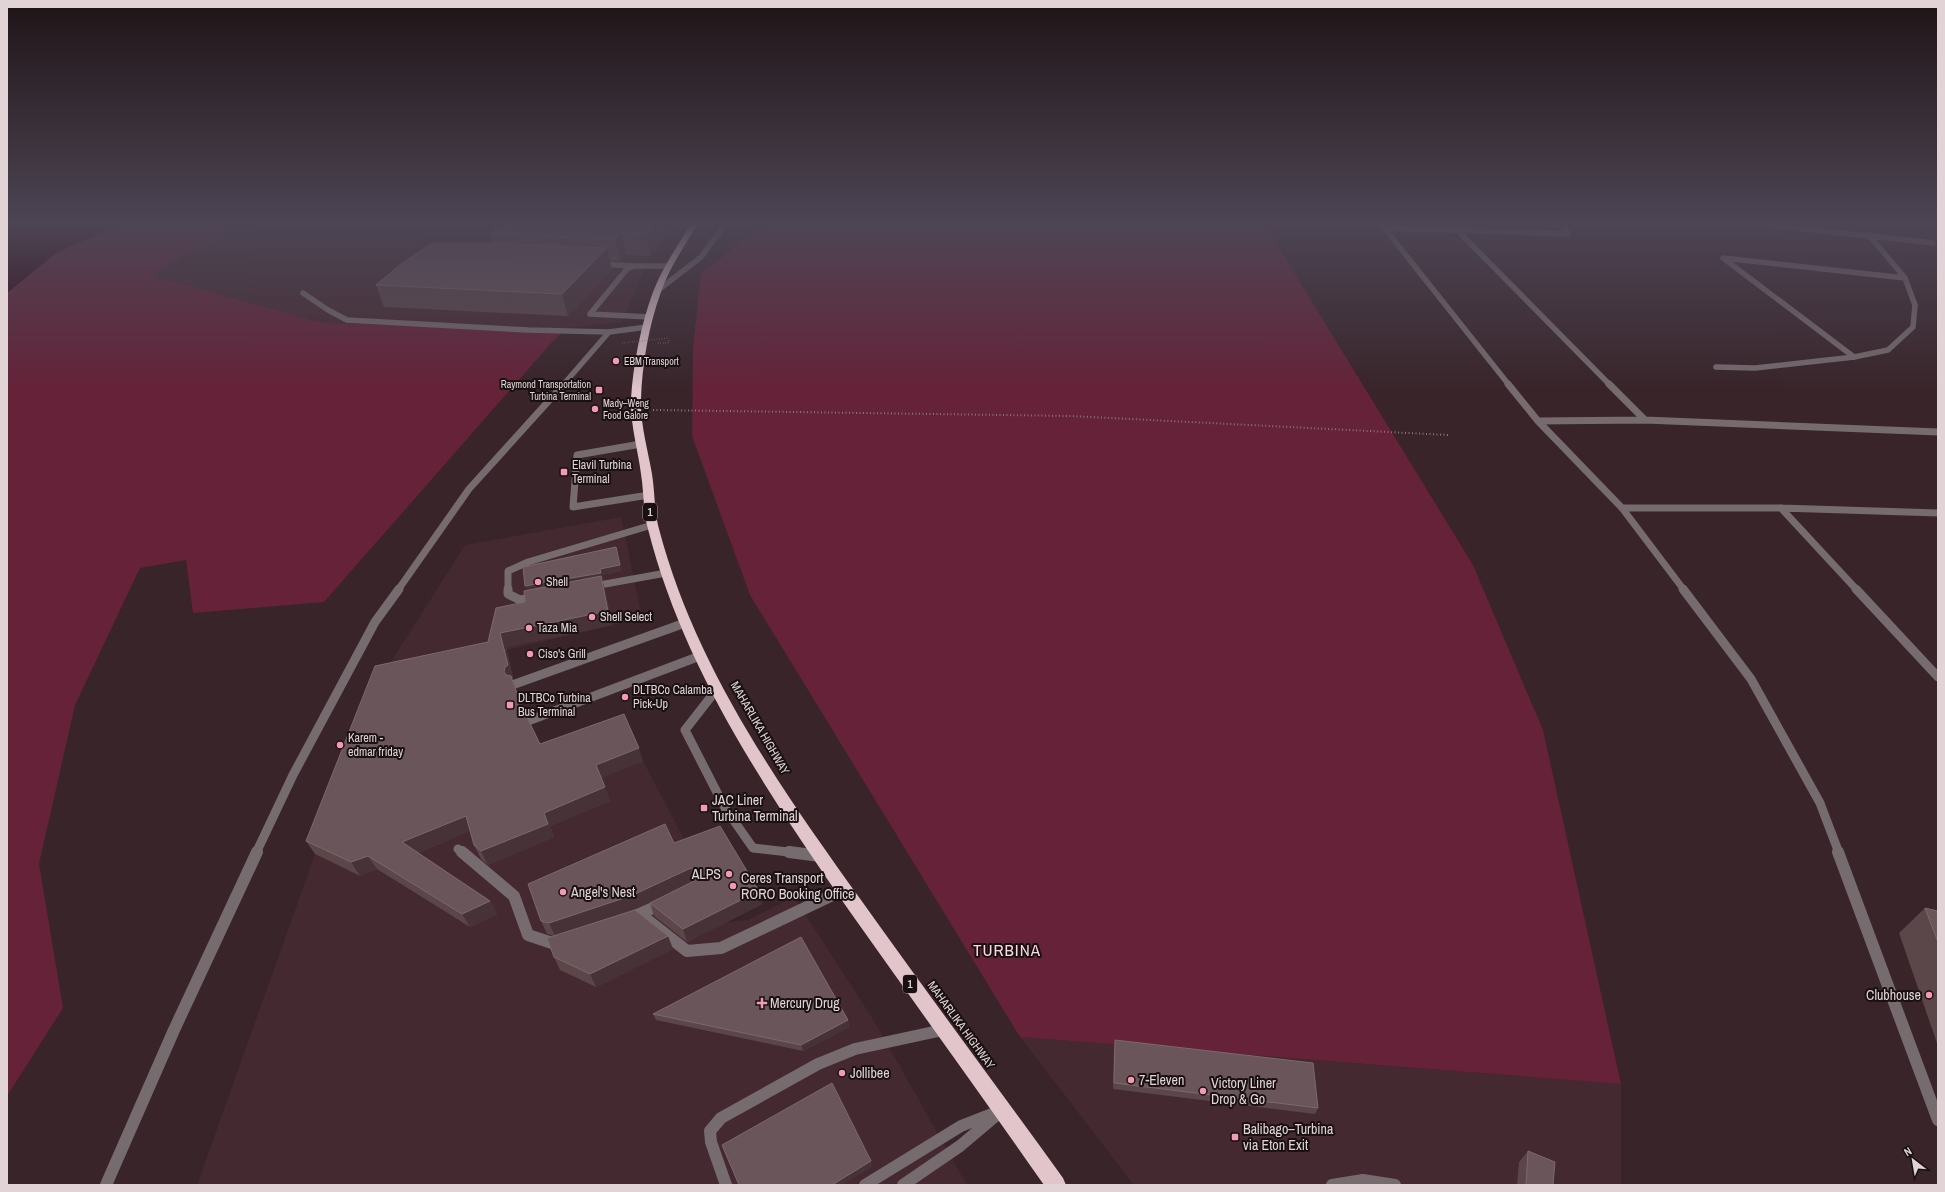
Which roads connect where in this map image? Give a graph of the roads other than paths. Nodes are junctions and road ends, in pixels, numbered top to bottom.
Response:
1 (617, 281) edge
2 (662, 281) edge
3 (670, 281) edge
4 (1426, 281) edge
5 (1507, 281) edge
6 (1752, 281) edge
7 (1906, 281) edge
8 (657, 291) junction
9 (302, 292) dead end
10 (650, 317) junction
11 (647, 327) junction
12 (609, 332) junction
13 (1854, 357) junction
14 (1716, 367) dead end
15 (1645, 420) junction
16 (1538, 421) junction
17 (1938, 432) edge
18 (641, 444) junction
19 (648, 495) junction
20 (1622, 508) junction
21 (1781, 508) junction
22 (1938, 513) edge
23 (652, 525) junction
24 (666, 573) junction
25 (589, 587) edge
26 (543, 596) edge
27 (685, 623) junction
28 (700, 656) junction
29 (1938, 677) edge
30 (515, 684) edge
31 (717, 689) junction
32 (528, 721) edge
33 (458, 849) dead end
34 (820, 856) junction
35 (844, 889) junction
36 (674, 898) edge
37 (641, 915) junction
38 (619, 922) edge
39 (569, 940) edge
40 (943, 1030) junction
41 (1003, 1110) junction
42 (1938, 1120) edge
43 (106, 1185) edge
44 (726, 1185) edge
45 (864, 1185) edge
46 (903, 1185) edge
47 (1056, 1185) edge
48 (1332, 1185) edge
49 (1395, 1185) edge

1 - 10 street
2 - 8 highway, MAHARLIKA HIGHWAY / 1
3 - 8 street
4 - 16 street
5 - 15 street
6 - 13 street
7 - 13 street
8 - 10 highway, MAHARLIKA HIGHWAY / 1
9 - 12 street
10 - 11 highway, MAHARLIKA HIGHWAY / 1
11 - 12 street
11 - 18 highway, MAHARLIKA HIGHWAY / 1
12 - 43 street
13 - 14 street
15 - 16 street
15 - 17 street
16 - 20 street
18 - 19 highway, MAHARLIKA HIGHWAY / 1
18 - 19 street
19 - 23 highway, MAHARLIKA HIGHWAY / 1
20 - 21 street
20 - 42 street
21 - 22 street
21 - 29 street
23 - 24 highway, MAHARLIKA HIGHWAY / 1
23 - 26 street
24 - 25 street
24 - 27 highway, MAHARLIKA HIGHWAY / 1
27 - 28 highway, MAHARLIKA HIGHWAY / 1
27 - 30 street
28 - 31 highway, MAHARLIKA HIGHWAY / 1
28 - 32 street
31 - 34 highway, MAHARLIKA HIGHWAY / 1
31 - 34 street
33 - 39 street
34 - 35 highway, MAHARLIKA HIGHWAY / 1
35 - 37 street
35 - 40 highway, MAHARLIKA HIGHWAY / 1
36 - 37 street
37 - 38 street
40 - 41 highway, MAHARLIKA HIGHWAY / 1
40 - 44 street
41 - 45 street
41 - 46 street
41 - 47 highway, MAHARLIKA HIGHWAY / 1
48 - 49 street

